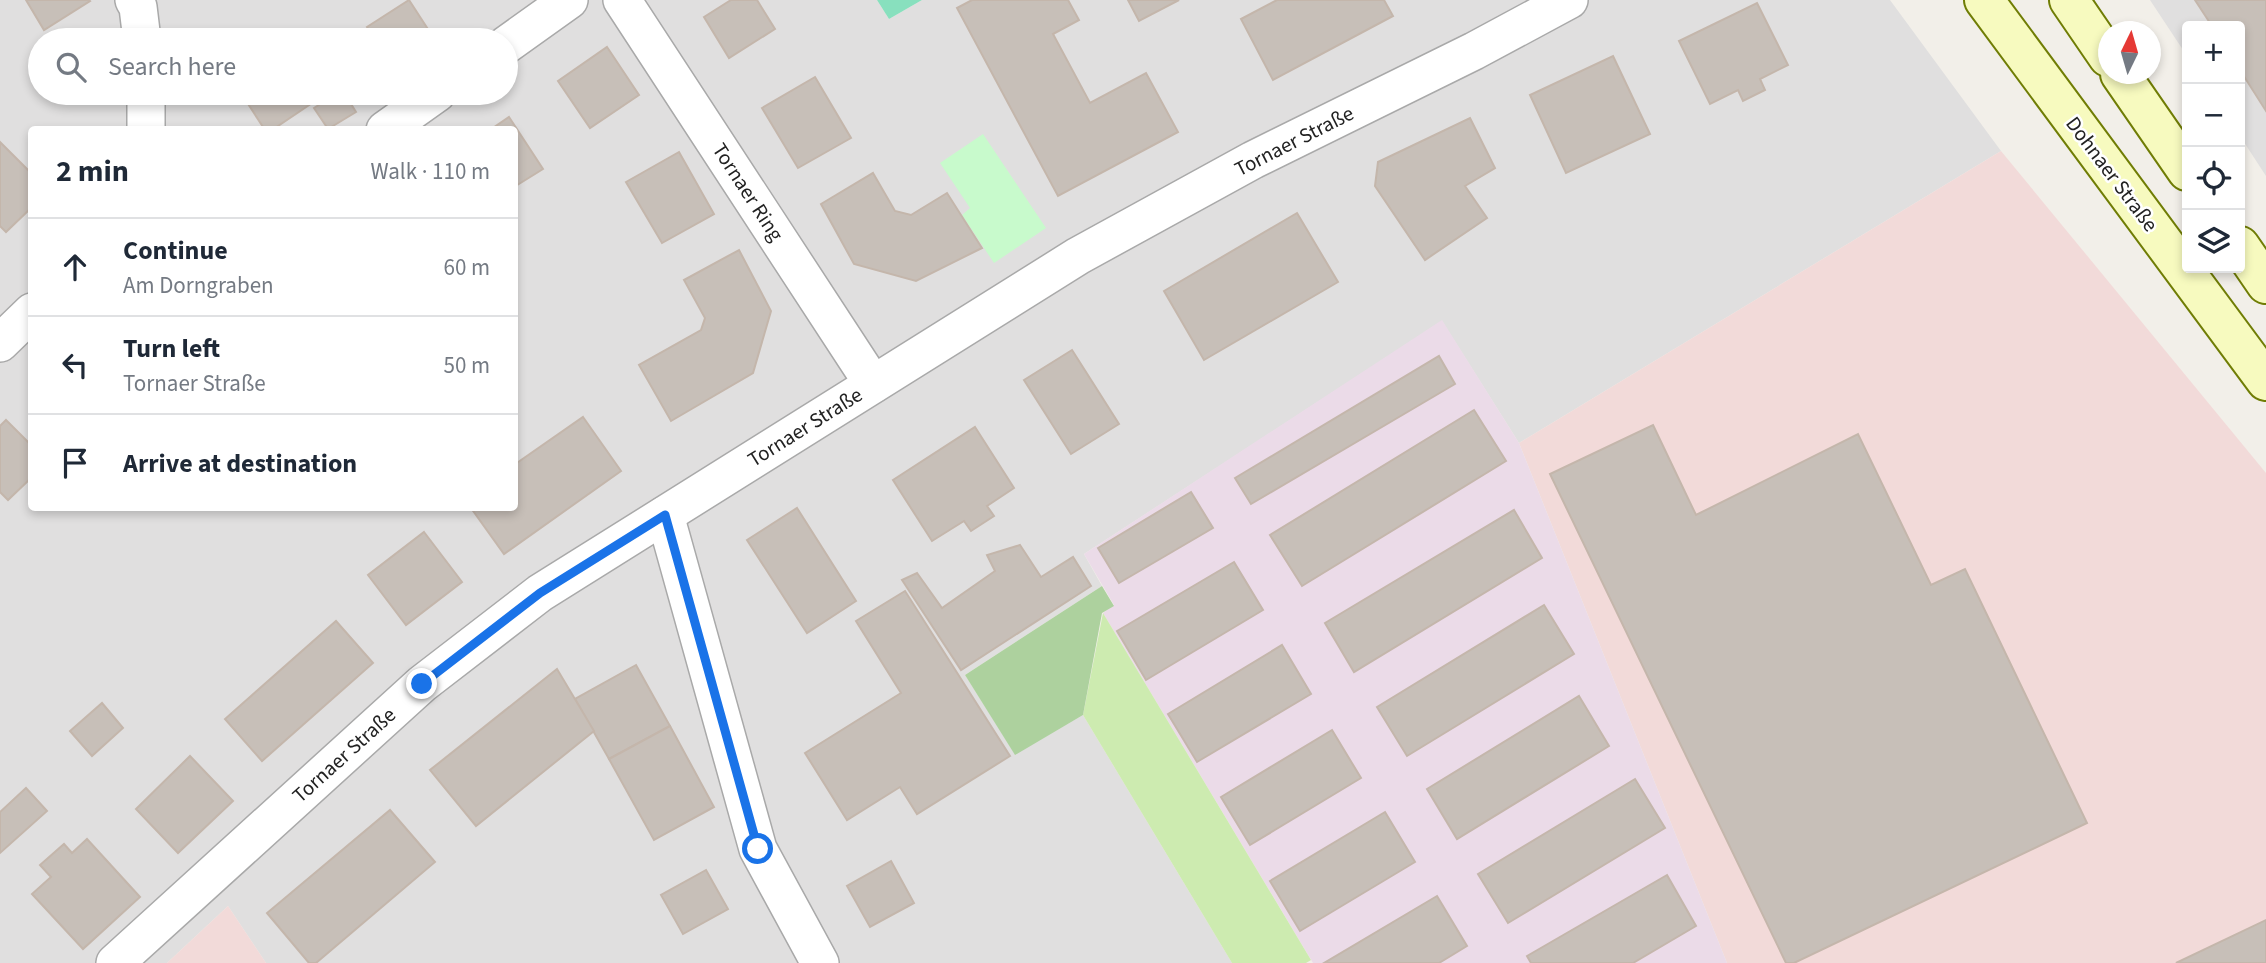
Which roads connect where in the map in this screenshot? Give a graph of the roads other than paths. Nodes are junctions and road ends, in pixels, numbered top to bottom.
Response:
1 (134, 0) edge
2 (569, 0) edge
3 (622, 0) edge
4 (1569, 0) edge
5 (1984, 0) edge
6 (2069, 0) edge
7 (141, 28) edge
8 (518, 36) edge
9 (2098, 41) edge
10 (2127, 84) edge
11 (146, 105) edge
12 (421, 105) edge
13 (146, 126) edge
14 (391, 126) edge
15 (2182, 164) edge
16 (2245, 253) edge
17 (2266, 284) edge
18 (28, 316) edge
19 (0, 343) edge
20 (2266, 381) edge
21 (873, 384) junction
22 (665, 515) junction
23 (115, 963) edge
24 (820, 963) edge

1 - 7 street
2 - 8 street
3 - 21 street, Tornaer Ring
4 - 21 street, Tornaer Straße
5 - 20 main road, Dohnaer Straße
6 - 9 main road
10 - 15 main road
11 - 13 street
12 - 14 street
16 - 17 main road
18 - 19 street
21 - 22 street, Tornaer Straße
22 - 23 street, Tornaer Straße
22 - 24 street

